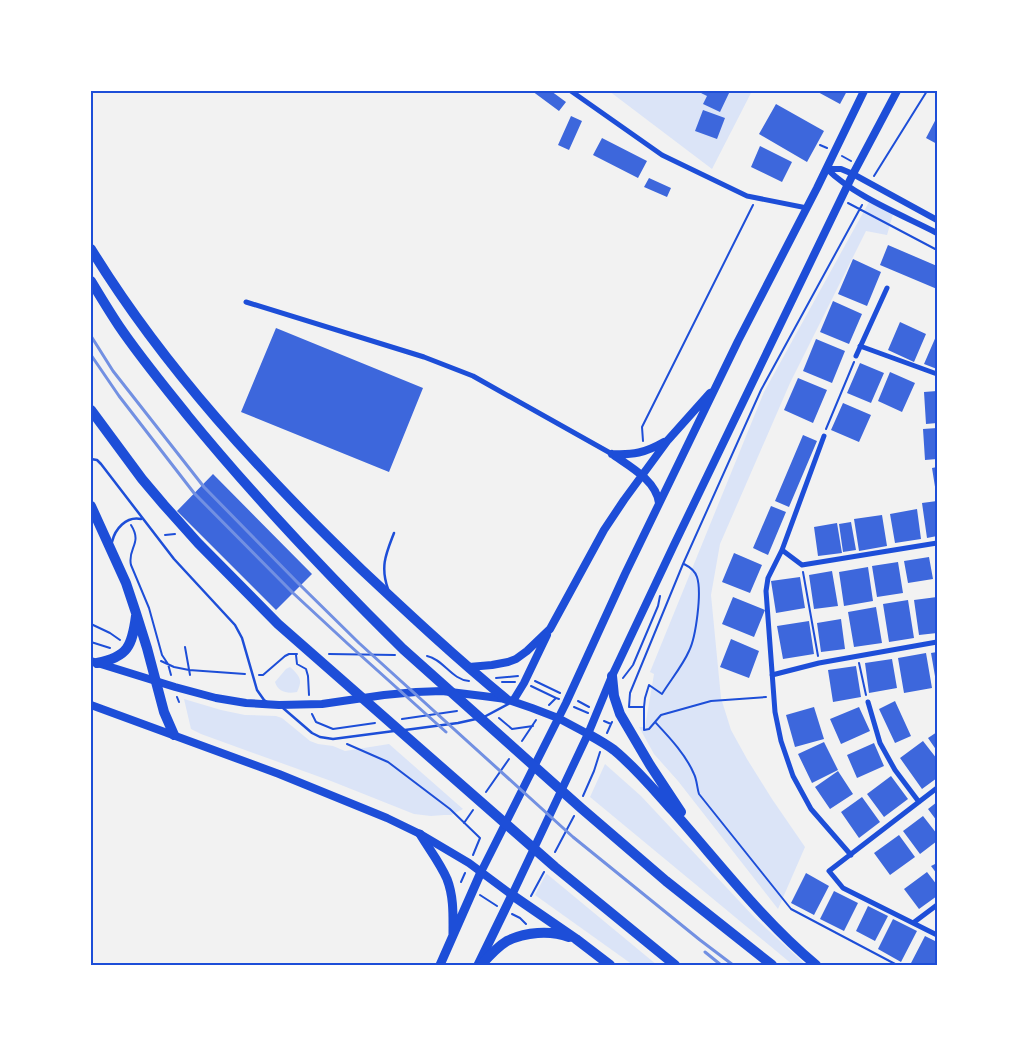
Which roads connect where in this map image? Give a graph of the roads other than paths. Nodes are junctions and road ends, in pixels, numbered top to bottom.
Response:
1 (571, 91) edge
2 (864, 91) edge
3 (897, 91) edge
4 (827, 169) junction
5 (853, 174) junction
6 (848, 186) junction
7 (807, 208) junction
8 (937, 220) edge
9 (937, 233) edge
10 (91, 249) edge
11 (91, 280) edge
12 (887, 288) dead end
13 (246, 302) dead end
14 (860, 346) junction
15 (856, 356) road end
16 (937, 374) edge
17 (716, 386) junction
18 (91, 410) edge
19 (824, 436) road end
20 (668, 440) junction
21 (612, 454) junction
22 (91, 459) edge
23 (642, 476) junction
24 (659, 503) junction
25 (91, 506) edge
26 (143, 520) junction
27 (394, 533) dead end
28 (937, 543) edge
29 (112, 550) junction
30 (782, 550) junction
31 (393, 599) junction
32 (136, 613) junction
33 (550, 629) junction
34 (937, 642) edge
35 (94, 662) edge
36 (469, 667) junction
37 (772, 675) junction
38 (617, 679) junction
39 (157, 682) junction
40 (509, 700) junction
41 (868, 702) road end
42 (275, 704) junction
43 (91, 705) edge
44 (558, 718) junction
45 (588, 734) junction
46 (174, 735) junction
47 (937, 788) edge
48 (919, 802) junction
49 (420, 834) junction
50 (708, 850) junction
51 (851, 855) junction
52 (481, 872) junction
53 (512, 895) junction
54 (937, 905) edge
55 (913, 923) junction
56 (937, 934) edge
57 (453, 935) junction
58 (576, 939) junction
59 (440, 965) edge
60 (479, 965) edge
61 (610, 965) edge
62 (675, 965) edge
63 (772, 965) edge
64 (816, 965) edge

1 - 7 street
2 - 4 main road
3 - 5 main road
4 - 5 street
4 - 6 street
4 - 7 main road
5 - 6 main road
5 - 8 street
6 - 9 street
6 - 38 main road
7 - 17 main road
10 - 31 highway
11 - 63 highway
12 - 14 street
13 - 21 street
14 - 15 street
14 - 16 street
17 - 20 main road
17 - 24 main road
18 - 62 highway
19 - 30 street
20 - 21 main road
20 - 23 main road
21 - 23 main road
22 - 26 lane
23 - 24 main road
23 - 33 main road
24 - 44 main road
25 - 29 highway
26 - 29 lane
26 - 42 lane
27 - 31 lane
28 - 30 street
29 - 32 highway
30 - 37 street
31 - 36 highway
32 - 35 highway
32 - 39 highway
33 - 36 main road
33 - 40 main road
34 - 37 street
35 - 39 main road
36 - 40 highway
37 - 51 street
38 - 45 main road
38 - 50 highway
39 - 42 main road
39 - 46 highway
40 - 42 main road
40 - 42 lane
40 - 44 main road
41 - 48 street
43 - 46 main road
44 - 45 main road
44 - 52 main road
45 - 50 highway
45 - 53 main road
46 - 49 main road
47 - 48 street
48 - 51 street
49 - 52 main road
49 - 57 highway
50 - 64 highway
51 - 55 street
52 - 53 main road
52 - 57 highway
53 - 58 highway
53 - 60 highway
54 - 55 street
55 - 56 street
57 - 59 highway
58 - 60 highway
58 - 61 highway

